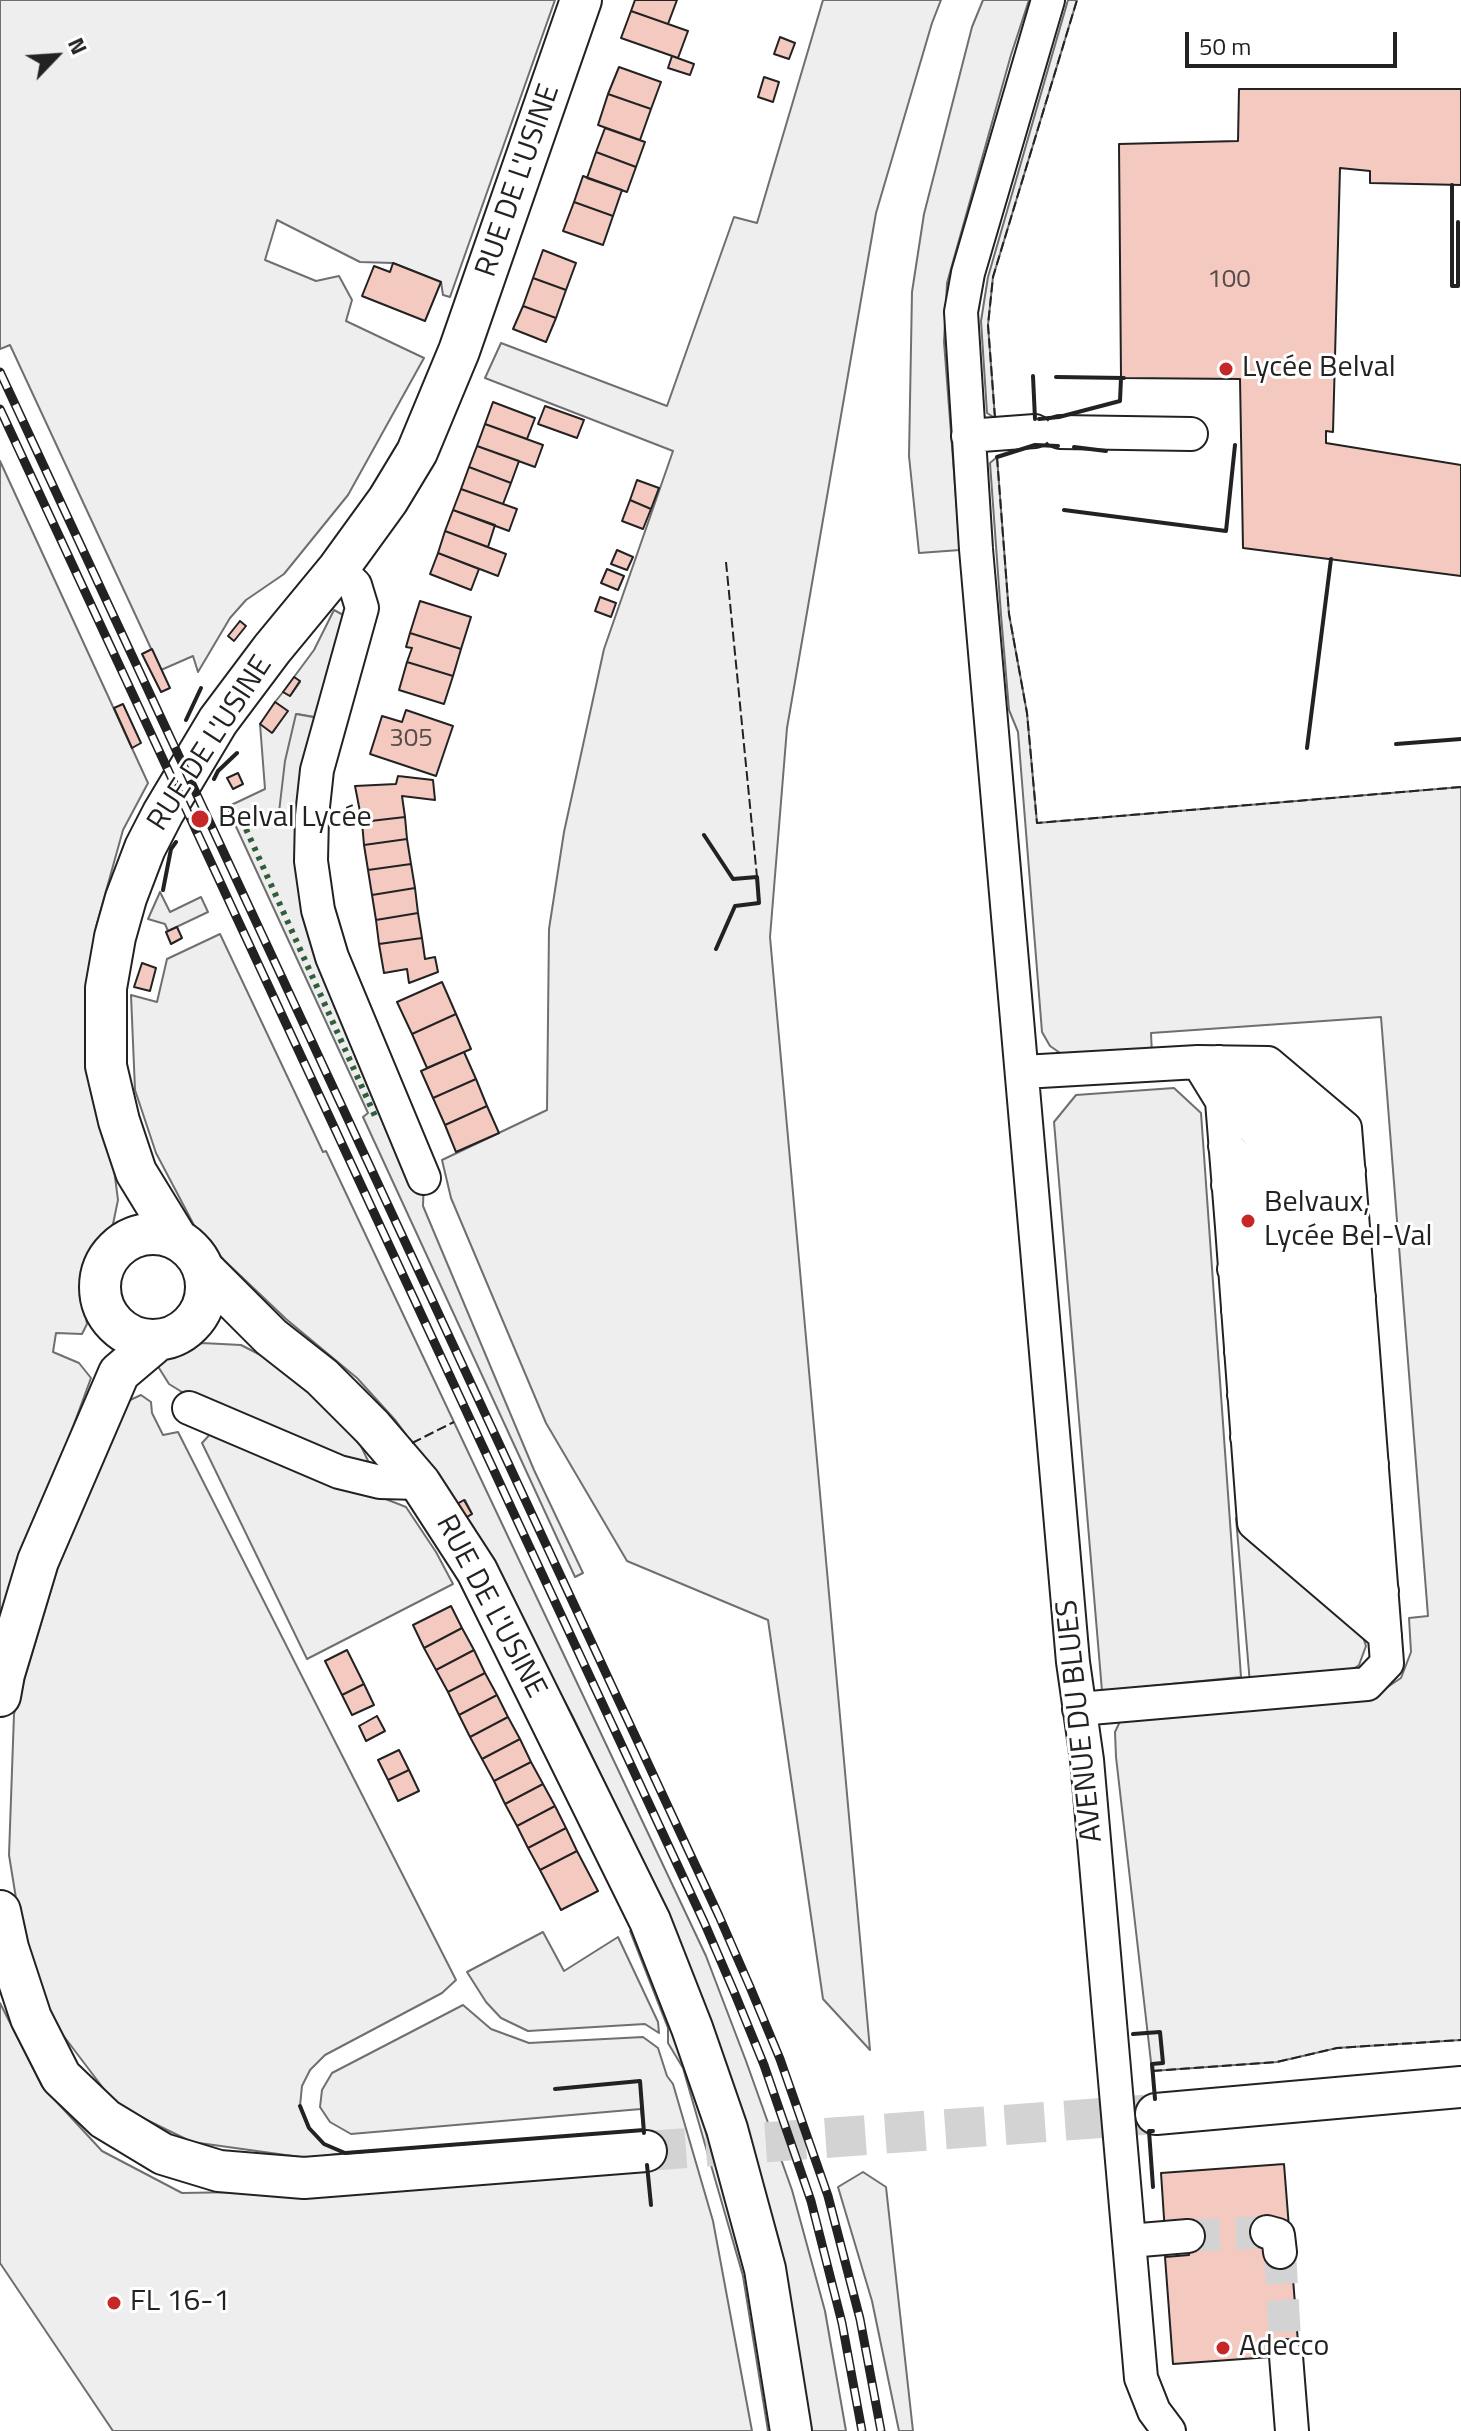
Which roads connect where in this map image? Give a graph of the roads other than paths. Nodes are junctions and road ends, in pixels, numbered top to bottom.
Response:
1 (581, 0) edge
2 (1048, 0) edge
3 (1191, 434) dead end
4 (968, 436) junction
5 (338, 569) junction
6 (1208, 1062) junction
7 (1023, 1072) junction
8 (1222, 1101) junction
9 (1225, 1146) junction
10 (136, 1172) junction
11 (424, 1178) dead end
12 (1228, 1185) junction
13 (1352, 1213) junction
14 (1232, 1227) junction
15 (130, 1239) junction
16 (177, 1239) junction
17 (1355, 1255) junction
18 (1234, 1269) junction
19 (204, 1270) junction
20 (1359, 1297) junction
21 (1238, 1311) junction
22 (115, 1324) junction
23 (271, 1337) junction
24 (167, 1338) junction
25 (1362, 1339) junction
26 (1241, 1352) junction
27 (119, 1373) junction
28 (1365, 1381) junction
29 (1244, 1395) junction
30 (189, 1408) dead end
31 (1368, 1423) junction
32 (1247, 1437) junction
33 (1372, 1464) junction
34 (1251, 1480) junction
35 (420, 1483) junction
36 (1375, 1506) junction
37 (1378, 1548) junction
38 (1382, 1591) junction
39 (1385, 1635) junction
40 (0, 1696) edge
41 (1079, 1709) junction
42 (0, 1911) edge
43 (1461, 2087) edge
44 (1156, 2114) tunnel mouth
45 (646, 2151) tunnel mouth
46 (1188, 2236) tunnel mouth
47 (1129, 2241) junction
48 (1286, 2356) tunnel mouth
49 (791, 2431) edge
50 (1169, 2431) edge
51 (1292, 2431) edge

1 - 5 main road, RUE DE L'USINE
2 - 4 street, AVENUE DU BLUES
3 - 4 street
4 - 7 street, AVENUE DU BLUES
5 - 10 main road, RUE DE L'USINE
5 - 11 street
6 - 7 street
6 - 8 street
6 - 13 street
7 - 41 street, AVENUE DU BLUES
8 - 9 street
8 - 13 street
9 - 12 street
9 - 17 street
10 - 15 main road, RUE DE L'USINE
10 - 16 main road, RUE DE L'USINE
12 - 14 street
12 - 20 street
13 - 17 street
14 - 18 street
14 - 25 street
15 - 16 main road
15 - 22 main road
16 - 19 main road
17 - 20 street
18 - 21 street
18 - 28 street
19 - 23 main road, RUE DE L'USINE
19 - 24 main road
20 - 25 street
21 - 26 street
21 - 31 street
22 - 24 main road
22 - 27 main road
23 - 24 main road
23 - 35 main road, RUE DE L'USINE
24 - 27 main road
25 - 28 street
26 - 29 street
26 - 33 street
27 - 40 main road
28 - 31 street
29 - 32 street
29 - 36 street
30 - 35 street
31 - 33 street
32 - 34 street
32 - 37 street
33 - 36 street
34 - 38 street
34 - 39 street
35 - 49 main road, RUE DE L'USINE
36 - 37 street
37 - 38 street
38 - 39 street
39 - 41 street
41 - 47 street, AVENUE DU BLUES
42 - 45 main road
43 - 44 main road
46 - 47 street
47 - 50 street, AVENUE DU BLUES
48 - 51 street

